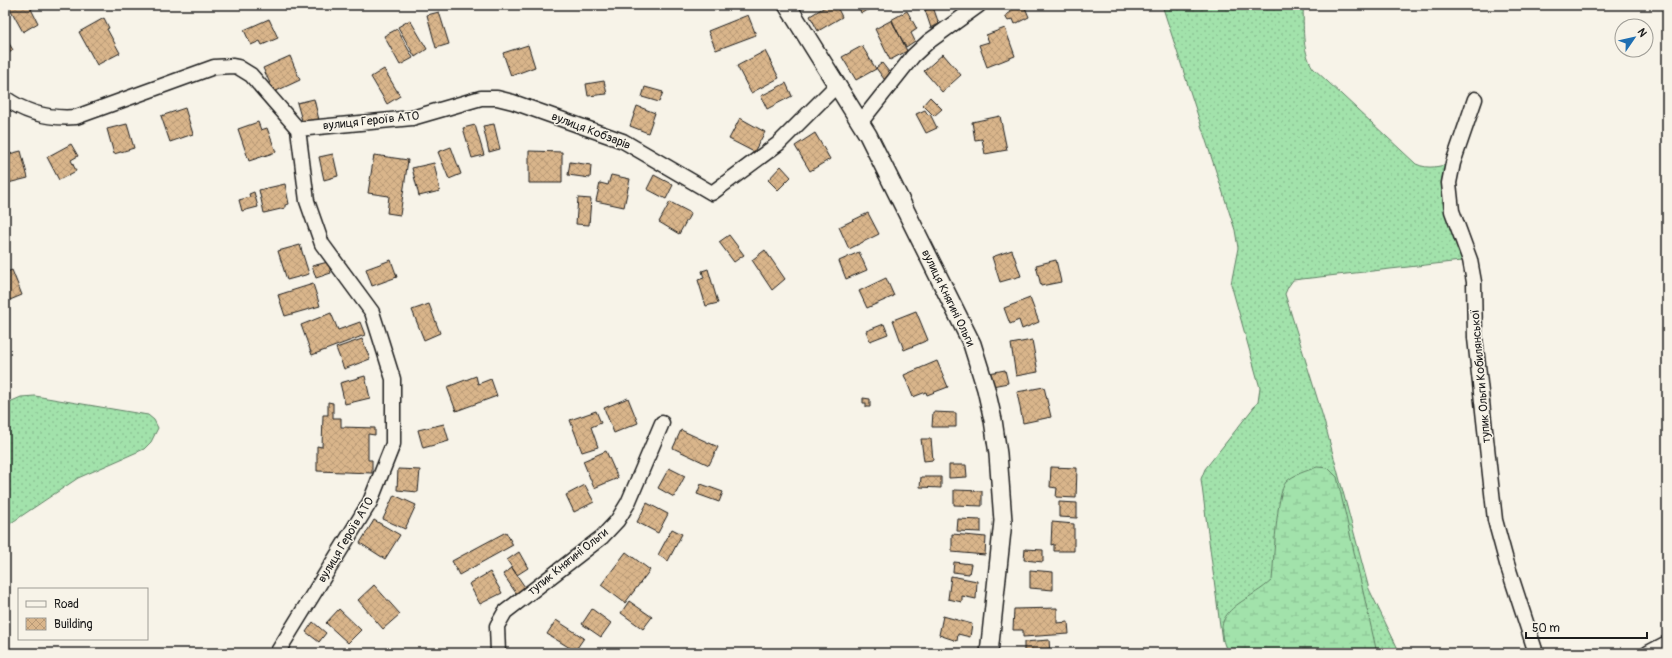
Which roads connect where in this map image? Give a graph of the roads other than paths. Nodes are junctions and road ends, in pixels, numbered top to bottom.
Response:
1 (787, 5) edge
2 (979, 5) edge
3 (837, 85) junction
4 (5, 98) edge
5 (1475, 99) dead end
6 (860, 123) junction
7 (298, 129) junction
8 (662, 423) dead end
9 (1667, 643) edge
10 (277, 653) edge
11 (498, 653) edge
12 (989, 653) edge
13 (1536, 653) edge
14 (1648, 653) edge

1 - 3 street, вулиця Княгині Ольги
2 - 6 street
3 - 6 street, вулиця Княгині Ольги
3 - 7 street, вулиця Героїв АТО
4 - 7 street
5 - 13 street, тупик Ольги Кобилянської
6 - 12 street, вулиця Княгині Ольги
7 - 10 street, вулиця Героїв АТО
8 - 11 street, тупик Княгині Ольги
9 - 14 street

